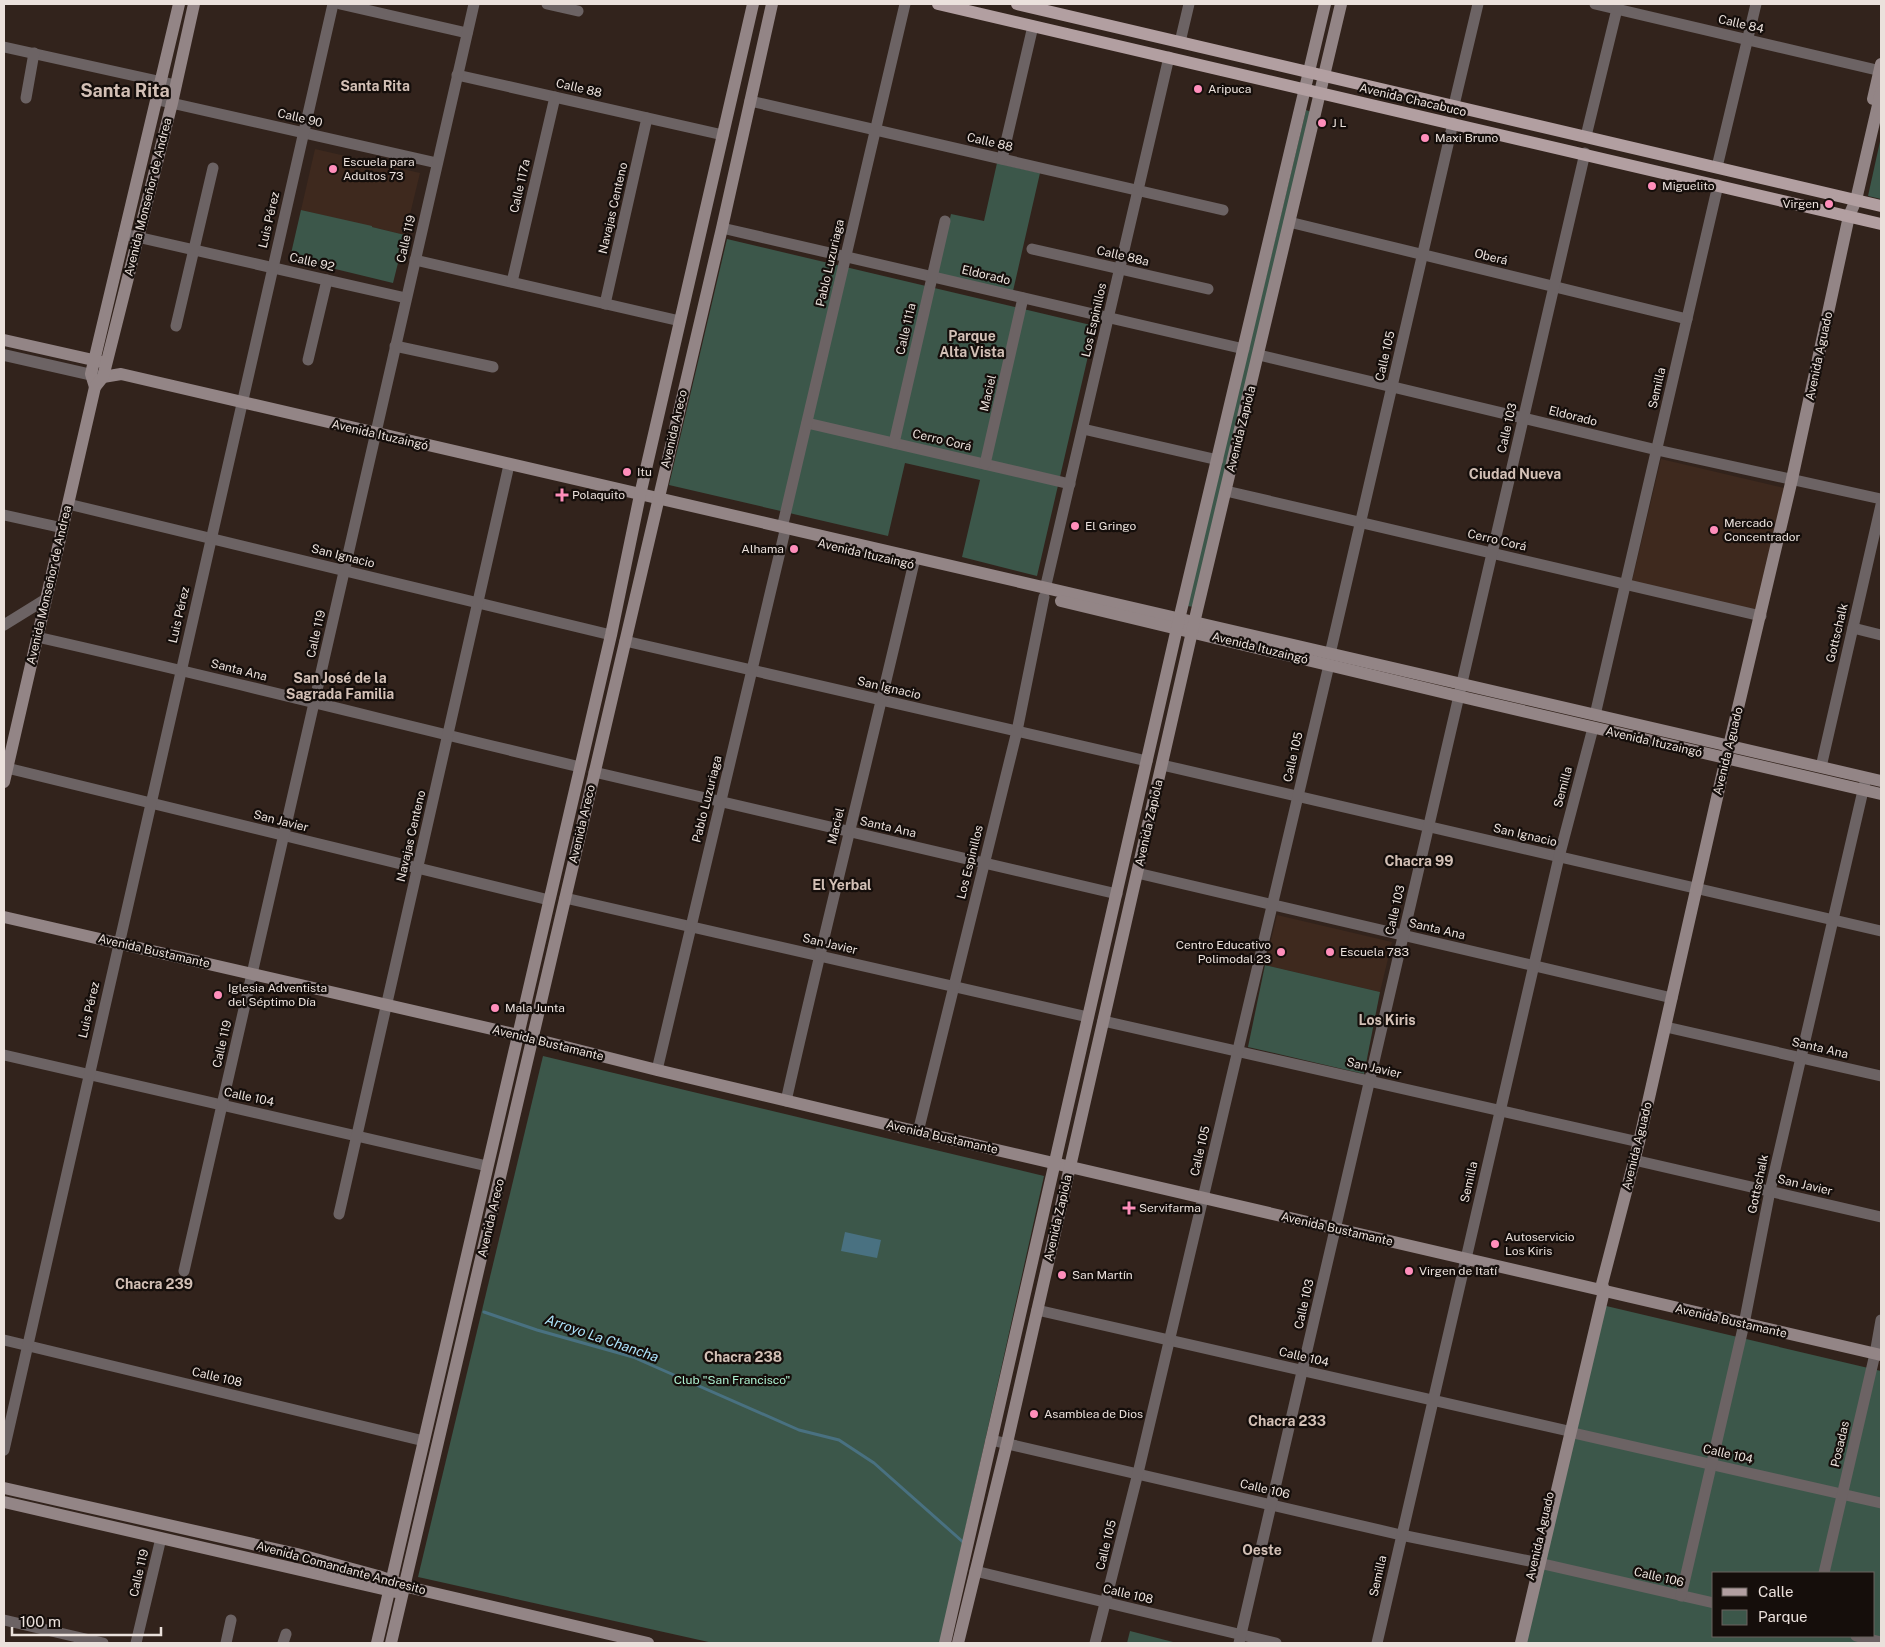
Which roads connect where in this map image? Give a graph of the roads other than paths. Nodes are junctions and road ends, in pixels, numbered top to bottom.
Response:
1 (179, 4) edge
2 (194, 4) edge
3 (333, 4) edge
4 (340, 4) edge
5 (474, 4) edge
6 (547, 4) edge
7 (753, 4) edge
8 (772, 4) edge
9 (905, 4) edge
10 (938, 4) edge
11 (1017, 4) edge
12 (1189, 4) edge
13 (1325, 4) edge
14 (1341, 4) edge
15 (1478, 4) edge
16 (1594, 4) edge
17 (1756, 4) edge
18 (1046, 7) edge
19 (1617, 9) junction
20 (578, 11) dead end
21 (1033, 26) junction
22 (467, 33) junction
23 (1748, 40) junction
24 (1180, 42) junction
25 (4, 47) edge
26 (34, 53) junction
27 (1169, 57) junction
28 (1881, 68) edge
29 (1310, 72) junction
30 (458, 75) junction
31 (1325, 76) junction
32 (162, 82) junction
33 (176, 85) junction
34 (1306, 90) junction
35 (1881, 92) edge
36 (1321, 93) junction
37 (554, 97) junction
38 (26, 98) dead end
39 (158, 100) junction
40 (750, 100) junction
41 (172, 103) junction
42 (1454, 105) junction
43 (647, 118) junction
44 (1453, 123) junction
45 (875, 130) junction
46 (304, 133) junction
47 (723, 135) junction
48 (1586, 136) junction
49 (1585, 153) junction
50 (1002, 159) junction
51 (437, 163) junction
52 (1717, 167) junction
53 (213, 168) dead end
54 (1718, 185) junction
55 (1138, 190) junction
56 (1852, 199) junction
57 (1881, 206) edge
58 (1223, 210) dead end
59 (1849, 216) junction
60 (945, 221) dead end
61 (1289, 222) junction
62 (1881, 224) edge
63 (722, 228) junction
64 (124, 234) junction
65 (138, 237) junction
66 (1032, 249) dead end
67 (194, 250) junction
68 (1422, 255) junction
69 (846, 257) junction
70 (415, 260) junction
71 (273, 267) junction
72 (1120, 269) junction
73 (932, 277) junction
74 (327, 280) junction
75 (512, 282) junction
76 (1554, 287) junction
77 (1208, 289) dead end
78 (406, 298) junction
79 (1023, 298) junction
80 (605, 304) junction
81 (1108, 318) junction
82 (1687, 319) junction
83 (680, 321) junction
84 (176, 326) dead end
85 (4, 340) edge
86 (396, 346) junction
87 (1244, 349) junction
88 (4, 355) edge
89 (1259, 355) junction
90 (308, 360) dead end
91 (100, 362) junction
92 (493, 367) dead end
93 (121, 374) junction
94 (97, 376) junction
95 (1392, 387) junction
96 (241, 402) junction
97 (1523, 418) junction
98 (807, 423) junction
99 (1083, 429) junction
100 (376, 434) junction
101 (894, 443) junction
102 (1657, 450) junction
103 (1218, 460) junction
104 (985, 464) junction
105 (509, 465) junction
106 (1792, 479) junction
107 (1070, 484) junction
108 (1226, 491) junction
109 (640, 495) junction
110 (1881, 499) edge
111 (657, 501) junction
112 (68, 504) junction
113 (1881, 505) edge
114 (6, 517) edge
115 (1360, 522) junction
116 (63, 528) junction
117 (783, 532) junction
118 (211, 538) junction
119 (1492, 553) junction
120 (914, 562) junction
121 (344, 570) junction
122 (1626, 584) junction
123 (1045, 593) junction
124 (46, 599) junction
125 (478, 602) junction
126 (1761, 616) junction
127 (1178, 624) junction
128 (4, 626) edge
129 (1193, 627) junction
130 (1853, 628) junction
131 (611, 635) junction
132 (1881, 635) edge
133 (37, 637) junction
134 (625, 641) junction
135 (1330, 659) junction
136 (181, 670) junction
137 (753, 670) junction
138 (1460, 690) junction
139 (883, 700) junction
140 (314, 704) junction
141 (1594, 722) junction
142 (1017, 731) junction
143 (448, 736) junction
144 (1730, 746) junction
145 (7, 752) edge
146 (1727, 759) junction
147 (1147, 761) junction
148 (1162, 765) junction
149 (580, 767) junction
150 (1820, 767) junction
151 (7, 768) junction
152 (594, 772) junction
153 (1881, 781) edge
154 (4, 782) edge
155 (1865, 784) junction
156 (1881, 794) edge
157 (1298, 796) junction
158 (720, 802) junction
159 (150, 803) junction
160 (1429, 826) junction
161 (849, 832) junction
162 (284, 835) junction
163 (1558, 857) junction
164 (984, 863) junction
165 (418, 868) junction
166 (1137, 873) junction
167 (1696, 889) junction
168 (1117, 894) junction
169 (565, 898) junction
170 (549, 900) junction
171 (1272, 905) junction
172 (4, 917) edge
173 (1832, 920) junction
174 (691, 927) junction
175 (1881, 931) edge
176 (1403, 935) junction
177 (118, 943) junction
178 (819, 956) junction
179 (1533, 966) junction
180 (252, 974) junction
181 (954, 987) junction
182 (1672, 998) junction
183 (387, 1005) junction
184 (1088, 1017) junction
185 (1103, 1021) junction
186 (1666, 1027) junction
187 (518, 1035) junction
188 (533, 1039) junction
189 (1238, 1051) junction
190 (4, 1055) edge
191 (1801, 1058) junction
192 (657, 1070) junction
193 (88, 1075) junction
194 (1881, 1076) edge
195 (1370, 1081) junction
196 (786, 1100) junction
197 (222, 1106) junction
198 (1500, 1111) junction
199 (918, 1132) junction
200 (357, 1135) junction
201 (1639, 1142) junction
202 (1634, 1160) junction
203 (1055, 1163) junction
204 (488, 1166) junction
205 (1070, 1166) junction
206 (1770, 1191) junction
207 (1203, 1197) junction
208 (339, 1214) dead end
209 (1881, 1217) edge
210 (1335, 1228) junction
211 (1465, 1259) junction
212 (184, 1271) dead end
213 (1601, 1288) junction
214 (1037, 1310) junction
215 (1881, 1320) edge
216 (1744, 1324) junction
217 (4, 1340) edge
218 (1169, 1340) junction
219 (27, 1346) junction
220 (1878, 1354) edge
221 (1302, 1371) junction
222 (1433, 1400) junction
223 (1567, 1431) junction
224 (992, 1440) junction
225 (424, 1441) junction
226 (1007, 1443) junction
227 (4, 1450) edge
228 (1712, 1464) junction
229 (1138, 1473) junction
230 (4, 1488) edge
231 (1843, 1494) junction
232 (4, 1502) edge
233 (1881, 1503) edge
234 (1271, 1505) junction
235 (1401, 1535) junction
236 (161, 1538) junction
237 (1536, 1563) junction
238 (976, 1565) junction
239 (1824, 1572) edge
240 (390, 1586) junction
241 (403, 1589) junction
242 (1681, 1596) junction
243 (1106, 1603) junction
244 (1712, 1603) edge
245 (4, 1620) edge
246 (231, 1620) dead end
247 (1860, 1637) edge
248 (1240, 1639) edge
249 (1881, 1642) edge
250 (104, 1643) edge
251 (136, 1643) edge
252 (226, 1643) edge
253 (377, 1643) edge
254 (391, 1643) edge
255 (616, 1643) edge
256 (648, 1643) edge
257 (945, 1643) edge
258 (958, 1643) edge
259 (1095, 1643) edge
260 (1276, 1643) edge
261 (1377, 1643) edge
262 (1515, 1643) edge
263 (1521, 1643) edge

1 - 32 main road, Avenida Monseñor de Andrea
2 - 33 main road, Avenida Monseñor de Andrea
3 - 46 street, Luis Pérez
4 - 22 street
5 - 22 street, Calle 119
6 - 20 street
7 - 47 main road, Avenida Areco
8 - 40 main road, Avenida Areco
9 - 45 street, Pablo Luzuriaga
10 - 21 main road, Avenida Chacabuco
11 - 18 main road, Avenida Chacabuco
12 - 24 street
13 - 29 main road, Avenida Zapiola
14 - 31 main road, Avenida Zapiola
15 - 42 street
16 - 19 street, Calle 84
17 - 23 street
18 - 24 main road, Avenida Chacabuco
19 - 23 street, Calle 84
19 - 48 street
21 - 27 main road, Avenida Chacabuco
21 - 50 street
22 - 30 street, Calle 119
23 - 28 street, Calle 84
23 - 52 street
24 - 29 main road, Avenida Chacabuco
25 - 26 street
26 - 32 street
26 - 38 street
27 - 34 main road, Avenida Chacabuco
27 - 55 street, Los Espinillos
28 - 56 main road, Avenida Aguado
29 - 31 main road, Avenida Chacabuco
29 - 34 main road, Avenida Zapiola
30 - 37 street, Calle 88
30 - 51 street, Calle 119
31 - 36 main road, Avenida Zapiola
31 - 42 main road, Avenida Chacabuco
32 - 33 street
32 - 39 main road, Avenida Monseñor de Andrea
33 - 41 main road, Avenida Monseñor de Andrea
34 - 36 main road, Avenida Chacabuco
34 - 87 main road, Avenida Zapiola
35 - 56 main road, Avenida Aguado
36 - 44 main road, Avenida Chacabuco
36 - 61 main road, Avenida Zapiola
37 - 43 street, Calle 88
37 - 75 street, Calle 117a
39 - 41 street, Calle 90
39 - 64 main road, Avenida Monseñor de Andrea
40 - 45 street, Calle 88
40 - 63 main road, Avenida Areco
41 - 46 street, Calle 90
41 - 65 main road, Avenida Monseñor de Andrea
42 - 48 main road, Avenida Chacabuco
43 - 47 street, Calle 88
43 - 80 street, Navajas Centeno
44 - 49 main road, Avenida Chacabuco
44 - 68 street, Calle 105
45 - 50 street, Calle 88
45 - 69 street, Pablo Luzuriaga
46 - 51 street, Calle 90
46 - 71 street, Luis Pérez
47 - 83 main road, Avenida Areco
48 - 52 main road, Avenida Chacabuco
49 - 54 main road, Avenida Chacabuco
49 - 76 street, Calle 103
50 - 55 street, Calle 88
51 - 70 street, Calle 119
52 - 56 main road, Avenida Chacabuco
53 - 67 street
54 - 59 main road, Avenida Chacabuco
54 - 82 street, Semilla
55 - 58 street, Calle 88
55 - 72 street, Los Espinillos
56 - 57 main road, Avenida Chacabuco
56 - 59 main road, Avenida Aguado
59 - 62 main road, Avenida Chacabuco
59 - 106 main road, Avenida Aguado
60 - 73 street, Calle 111a
61 - 68 street, Oberá
61 - 89 main road, Avenida Zapiola
63 - 69 street, Eldorado
63 - 111 main road, Avenida Areco
64 - 65 street, Calle 92
64 - 91 main road, Avenida Monseñor de Andrea
65 - 67 street, Calle 92
65 - 91 main road, Avenida Monseñor de Andrea
66 - 72 street, Calle 88a
67 - 71 street, Calle 92
67 - 84 street
68 - 76 street, Oberá
68 - 95 street, Calle 105
69 - 73 street, Eldorado
69 - 98 street, Pablo Luzuriaga
70 - 75 street
70 - 78 street, Calle 119
71 - 74 street, Calle 92
71 - 96 street, Luis Pérez
72 - 77 street, Calle 88a
72 - 81 street, Los Espinillos
73 - 79 street, Eldorado
73 - 101 street, Calle 111a
74 - 78 street, Calle 92
74 - 90 street
75 - 80 street
76 - 82 street, Oberá
76 - 97 street, Calle 103
78 - 86 street, Calle 119
79 - 81 street, Eldorado
79 - 104 street, Maciel
80 - 83 street
81 - 87 street, Eldorado
81 - 99 street, Los Espinillos
82 - 102 street, Semilla
83 - 109 main road, Avenida Areco
85 - 91 main road, Avenida Ituzaingó
86 - 92 street
86 - 100 street, Calle 119
87 - 103 main road, Avenida Zapiola
88 - 94 street, Avenida Ituzaingó
89 - 95 street, Eldorado
89 - 108 main road, Avenida Zapiola
91 - 93 main road, Avenida Ituzaingó
91 - 94 main road, Avenida Monseñor de Andrea
93 - 94 main road, Avenida Ituzaingó
93 - 96 main road, Avenida Ituzaingó
94 - 112 main road, Avenida Monseñor de Andrea
95 - 97 street, Eldorado
95 - 115 street, Calle 105
96 - 100 main road, Avenida Ituzaingó
96 - 118 street, Luis Pérez
97 - 102 street, Eldorado
97 - 119 street, Calle 103
98 - 101 street, Cerro Corá
98 - 117 street, Pablo Luzuriaga
99 - 103 street
99 - 107 street, Los Espinillos
100 - 105 main road, Avenida Ituzaingó
100 - 121 street, Calle 119
101 - 104 street, Cerro Corá
102 - 106 street, Eldorado
102 - 122 street, Semilla
103 - 127 main road, Avenida Zapiola
104 - 107 street, Cerro Corá
105 - 109 main road, Avenida Ituzaingó
105 - 125 street, Navajas Centeno
106 - 110 street, Eldorado
106 - 126 main road, Avenida Aguado
107 - 123 street, Los Espinillos
108 - 115 street, Cerro Corá
108 - 129 main road, Avenida Zapiola
109 - 111 main road, Avenida Ituzaingó
109 - 131 main road, Avenida Areco
111 - 117 main road, Avenida Ituzaingó
111 - 134 main road, Avenida Areco
112 - 116 main road, Avenida Monseñor de Andrea
112 - 118 street, San Ignacio
113 - 130 street, Gottschalk
114 - 116 street
115 - 119 street, Cerro Corá
115 - 135 street, Calle 105
116 - 124 main road, Avenida Monseñor de Andrea
117 - 120 main road, Avenida Ituzaingó
117 - 137 street, Pablo Luzuriaga
118 - 121 street, San Ignacio
118 - 136 street, Luis Pérez
119 - 122 street, Cerro Corá
119 - 138 street, Calle 103
120 - 123 main road, Avenida Ituzaingó
120 - 139 street, Maciel
121 - 125 street, San Ignacio
121 - 140 street, Calle 119
122 - 126 street, Cerro Corá
122 - 141 street, Semilla
123 - 127 main road, Avenida Ituzaingó
123 - 142 street, Los Espinillos
124 - 128 street
124 - 133 main road, Avenida Monseñor de Andrea
125 - 131 street, San Ignacio
125 - 143 street, Navajas Centeno
126 - 144 main road, Avenida Aguado
127 - 129 main road, Avenida Ituzaingó
127 - 147 main road, Avenida Zapiola
129 - 135 main road, Avenida Ituzaingó
129 - 148 main road, Avenida Zapiola
130 - 132 street
130 - 150 street, Gottschalk
131 - 149 main road, Avenida Areco
133 - 136 street, Santa Ana
133 - 145 main road, Avenida Monseñor de Andrea
134 - 137 street, San Ignacio
134 - 152 main road, Avenida Areco
135 - 138 main road, Avenida Ituzaingó
135 - 157 street, Calle 105
136 - 140 street, Santa Ana
136 - 159 street, Luis Pérez
137 - 139 street, San Ignacio
137 - 158 street, Pablo Luzuriaga
138 - 141 main road, Avenida Ituzaingó
138 - 160 street, Calle 103
139 - 142 street, San Ignacio
139 - 161 street, Maciel
140 - 143 street, Santa Ana
140 - 162 street, Calle 119
141 - 144 main road, Avenida Ituzaingó
141 - 146 main road, Avenida Ituzaingó
141 - 163 street, Semilla
142 - 147 street, San Ignacio
142 - 164 street, Los Espinillos
143 - 149 street, Santa Ana
143 - 165 street, Navajas Centeno
144 - 146 main road, Avenida Aguado
144 - 150 main road, Avenida Ituzaingó
145 - 151 main road, Avenida Monseñor de Andrea
146 - 155 main road, Avenida Ituzaingó
146 - 167 main road, Avenida Aguado
147 - 168 main road, Avenida Zapiola
148 - 157 street, San Ignacio
148 - 166 main road, Avenida Zapiola
149 - 170 main road, Avenida Areco
150 - 155 main road, Avenida Ituzaingó
151 - 154 main road, Avenida Monseñor de Andrea
151 - 159 street, San Javier
152 - 158 street, Santa Ana
152 - 169 main road, Avenida Areco
153 - 155 main road, Avenida Ituzaingó
155 - 156 main road, Avenida Ituzaingó
155 - 173 street, Gottschalk
157 - 160 street, San Ignacio
157 - 171 street, Calle 105
158 - 161 street, Santa Ana
158 - 174 street, Pablo Luzuriaga
159 - 162 street, San Javier
159 - 177 street, Luis Pérez
160 - 163 street, San Ignacio
160 - 176 street, Calle 103
161 - 164 street, Santa Ana
161 - 178 street, Maciel
162 - 165 street, San Javier
162 - 180 street, Calle 119
163 - 167 street, San Ignacio
163 - 179 street, Semilla
164 - 168 street, Santa Ana
164 - 181 street, Los Espinillos
165 - 170 street, San Javier
165 - 183 street, Navajas Centeno
166 - 171 street, Santa Ana
166 - 185 main road, Avenida Zapiola
167 - 173 street, San Ignacio
167 - 182 main road, Avenida Aguado
168 - 184 main road, Avenida Zapiola
169 - 174 street, San Javier
169 - 188 main road, Avenida Areco
170 - 187 main road, Avenida Areco
171 - 176 street, Santa Ana
171 - 189 street, Calle 105
172 - 177 main road, Avenida Bustamante
173 - 175 street, San Ignacio
173 - 191 street, Gottschalk
174 - 178 street, San Javier
174 - 192 street, Pablo Luzuriaga
176 - 179 street, Santa Ana
176 - 195 street, Calle 103
177 - 180 main road, Avenida Bustamante
177 - 193 street, Luis Pérez
178 - 181 street, San Javier
178 - 196 street, Maciel
179 - 182 street, Santa Ana
179 - 198 street, Semilla
180 - 183 main road, Avenida Bustamante
180 - 197 street, Calle 119
181 - 184 street, San Javier
181 - 199 street, Los Espinillos
182 - 186 main road, Avenida Aguado
183 - 187 main road, Avenida Bustamante
183 - 200 street, Navajas Centeno
184 - 203 main road, Avenida Zapiola
185 - 189 street, San Javier
185 - 205 main road, Avenida Zapiola
186 - 191 street, Santa Ana
186 - 201 main road, Avenida Aguado
187 - 188 main road, Avenida Bustamante
187 - 204 main road, Avenida Areco
188 - 192 main road, Avenida Bustamante
188 - 241 main road, Avenida Areco
189 - 195 street, San Javier
189 - 207 street, Calle 105
190 - 193 street, Calle 104
191 - 194 street, Santa Ana
191 - 206 street, Gottschalk
192 - 196 main road, Avenida Bustamante
193 - 197 street, Calle 104
193 - 219 street, Luis Pérez
195 - 198 street, San Javier
195 - 210 street, Calle 103
196 - 199 main road, Avenida Bustamante
197 - 200 street, Calle 104
197 - 212 street, Calle 119
198 - 201 street, San Javier
198 - 211 street, Semilla
199 - 203 main road, Avenida Bustamante
200 - 204 street, Calle 104
200 - 208 street, Navajas Centeno
201 - 202 main road, Avenida Aguado
202 - 206 street, San Javier
202 - 213 main road, Avenida Aguado
203 - 205 main road, Avenida Bustamante
203 - 224 main road, Avenida Zapiola
204 - 225 main road, Avenida Areco
205 - 207 main road, Avenida Bustamante
205 - 214 main road, Avenida Zapiola
206 - 209 street, San Javier
206 - 216 street, Gottschalk
207 - 210 main road, Avenida Bustamante
207 - 218 street, Calle 105
210 - 211 main road, Avenida Bustamante
210 - 221 street, Calle 103
211 - 213 main road, Avenida Bustamante
211 - 222 street, Semilla
213 - 216 main road, Avenida Bustamante
213 - 223 main road, Avenida Aguado
214 - 218 street, Calle 104
214 - 226 main road, Avenida Zapiola
215 - 220 street, Posadas
216 - 220 main road, Avenida Bustamante
216 - 228 street, Gottschalk
217 - 219 street, Calle 108
218 - 221 street, Calle 104
218 - 229 street, Calle 105
219 - 225 street, Calle 108
219 - 227 street
220 - 231 street, Posadas
221 - 222 street, Calle 104
221 - 234 street, Calle 103
222 - 223 street, Calle 104
222 - 235 street, Semilla
223 - 228 street, Calle 104
223 - 237 main road, Avenida Aguado
224 - 226 street, Calle 106
224 - 257 main road, Avenida Zapiola
225 - 240 main road, Avenida Areco
226 - 229 street, Calle 106
226 - 238 main road, Avenida Zapiola
228 - 231 street, Calle 104
228 - 242 street, Gottschalk
229 - 234 street, Calle 106
229 - 243 street, Calle 105
230 - 240 main road, Avenida Comandante Andresito
231 - 233 street, Calle 104
231 - 239 street, Posadas
232 - 236 main road, Avenida Comandante Andresito
234 - 235 street, Calle 106
234 - 248 street, Calle 103
235 - 237 street, Calle 106
235 - 261 street, Semilla
236 - 240 main road, Avenida Comandante Andresito
236 - 251 street, Calle 119
237 - 242 street, Calle 106
237 - 262 main road, Avenida Aguado
237 - 263 main road, Avenida Aguado
238 - 243 street, Calle 108
238 - 258 main road, Avenida Zapiola
240 - 241 main road, Avenida Comandante Andresito
240 - 253 main road, Avenida Areco
241 - 254 main road, Avenida Areco
241 - 255 main road, Avenida Comandante Andresito
241 - 256 main road, Avenida Comandante Andresito
242 - 244 street, Calle 106
243 - 248 street, Calle 108
243 - 259 street, Calle 105
245 - 250 street
246 - 252 street
247 - 249 street
248 - 260 street, Calle 108

